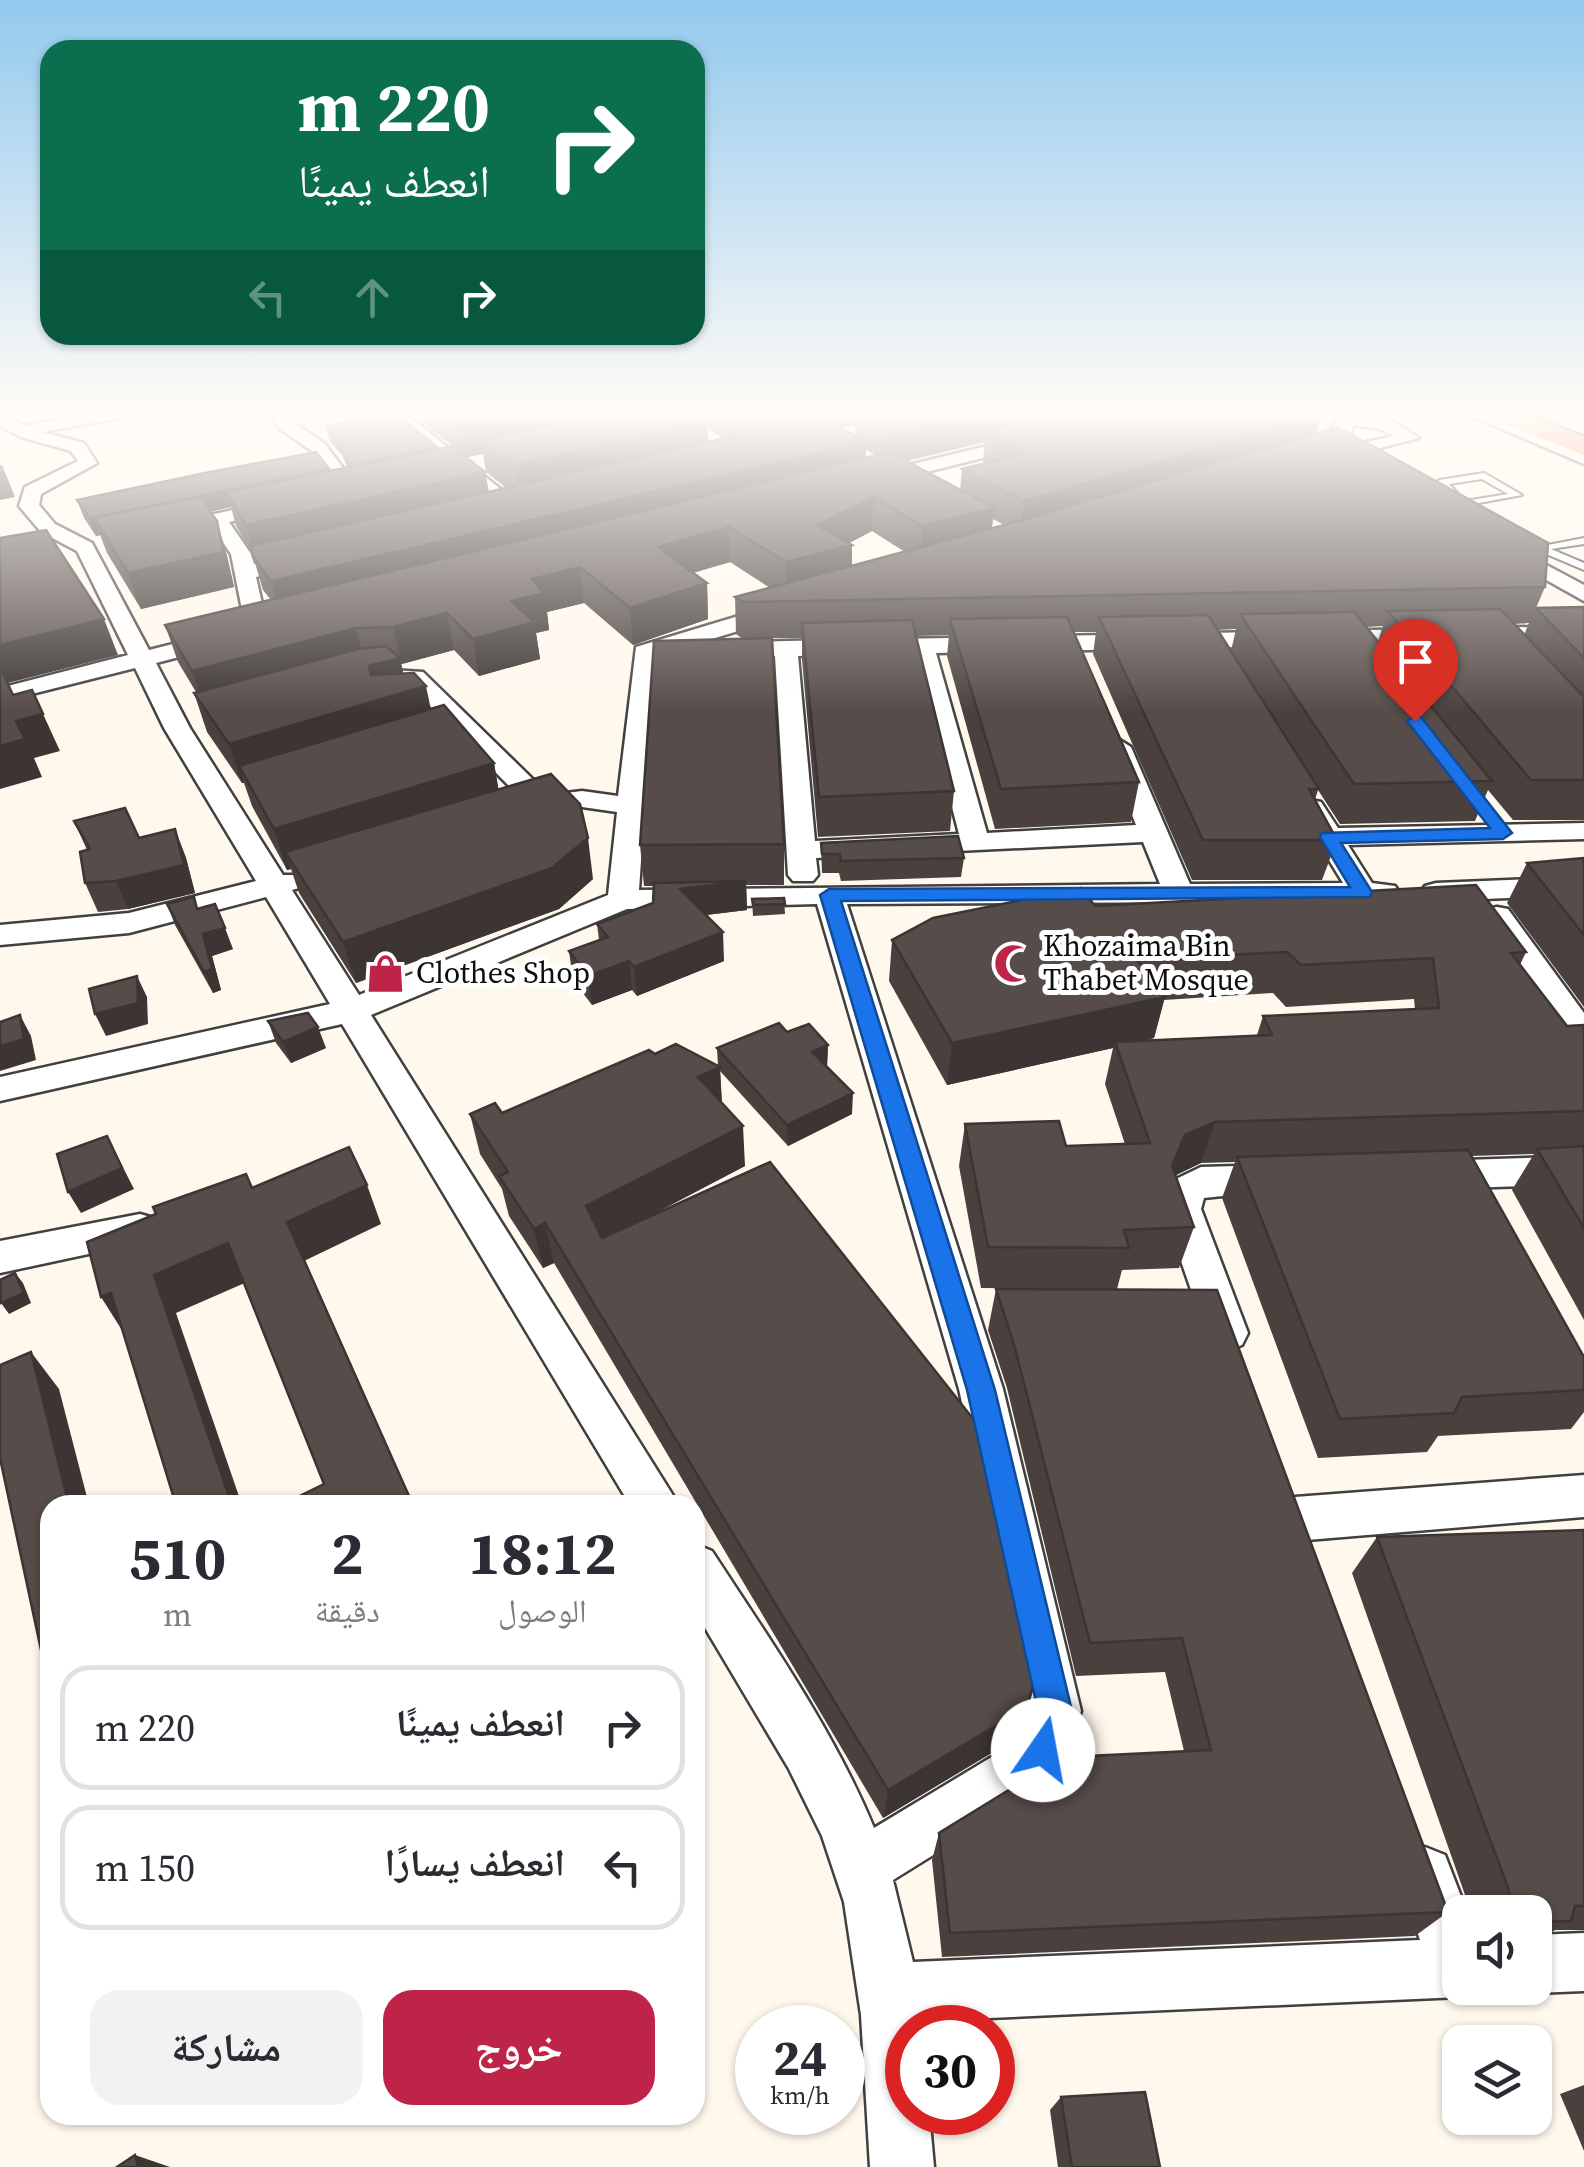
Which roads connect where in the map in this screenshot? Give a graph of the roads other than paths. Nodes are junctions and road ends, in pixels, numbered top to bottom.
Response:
1 (26, 511) edge
2 (254, 511) edge
3 (1448, 511) edge
4 (1462, 511) edge
5 (1476, 511) edge
6 (1465, 515) junction
7 (217, 519) junction
8 (160, 531) edge
9 (1584, 541) edge
10 (94, 545) junction
11 (1503, 548) joint
12 (1539, 548) junction
13 (51, 554) edge
14 (321, 555) edge
15 (1584, 567) edge
16 (244, 573) junction
17 (1584, 594) edge
18 (810, 602) edge
19 (1584, 633) edge
20 (1493, 635) junction
21 (1349, 636) junction
22 (717, 639) junction
23 (1207, 639) junction
24 (1072, 642) junction
25 (922, 646) junction
26 (786, 648) junction
27 (144, 658) junction
28 (1519, 664) edge
29 (1372, 666) edge
30 (1227, 672) edge
31 (366, 676) edge
32 (1088, 677) edge
33 (0, 694) edge
34 (464, 727) junction
35 (1110, 729) edge
36 (427, 738) edge
37 (1298, 788) edge
38 (541, 803) junction
39 (1480, 803) edge
40 (631, 806) junction
41 (502, 813) edge
42 (1584, 832) edge
43 (1156, 833) junction
44 (1503, 833) junction
45 (1329, 837) junction
46 (975, 842) junction
47 (801, 850) junction
48 (312, 874) edge
49 (1584, 886) edge
50 (275, 887) junction
51 (1363, 892) junction
52 (1479, 892) junction
53 (1179, 894) junction
54 (817, 895) junction
55 (623, 900) junction
56 (0, 935) edge
57 (350, 1010) junction
58 (1583, 1034) edge
59 (0, 1090) edge
60 (1584, 1170) edge
61 (1394, 1176) edge
62 (1317, 1178) edge
63 (140, 1229) edge
64 (0, 1256) edge
65 (1244, 1380) edge
66 (650, 1495) edge
67 (1584, 1496) edge
68 (1296, 1520) edge
69 (705, 1583) edge
70 (1412, 1837) edge
71 (862, 1867) junction
72 (1442, 1919) edge
73 (1584, 1962) edge
74 (1552, 1963) edge
75 (1442, 1969) edge
76 (886, 1993) junction
77 (902, 2167) edge

1 - 10 street
2 - 7 street
3 - 6 street
4 - 6 lane
5 - 6 lane
7 - 8 street
7 - 16 street
9 - 12 lane
10 - 13 street
10 - 27 street
11 - 12 lane
11 - 17 street
12 - 15 lane
14 - 16 street
16 - 27 street
18 - 22 street
19 - 20 street
20 - 21 street
20 - 28 street
21 - 23 street
21 - 29 street
22 - 26 street
22 - 40 street
23 - 24 street
23 - 30 street
24 - 25 street
24 - 32 street
25 - 26 street
25 - 46 street
26 - 47 street
27 - 33 street
27 - 50 street
31 - 34 street
34 - 36 street
34 - 38 street
35 - 43 street
37 - 45 street
38 - 40 street
38 - 41 street
39 - 44 street
40 - 55 street
42 - 44 street
43 - 46 street
43 - 53 street
44 - 45 street
45 - 51 street
46 - 47 street
47 - 54 street
48 - 50 street
49 - 52 street
50 - 56 street
50 - 57 street
51 - 52 street
51 - 53 street
52 - 58 street
53 - 54 street
54 - 55 street
54 - 71 street
55 - 57 street
57 - 59 street
57 - 66 street
60 - 61 street
62 - 65 street
63 - 64 street
67 - 68 street
69 - 71 street
70 - 72 street
71 - 76 street
73 - 74 street
75 - 76 street
76 - 77 street

